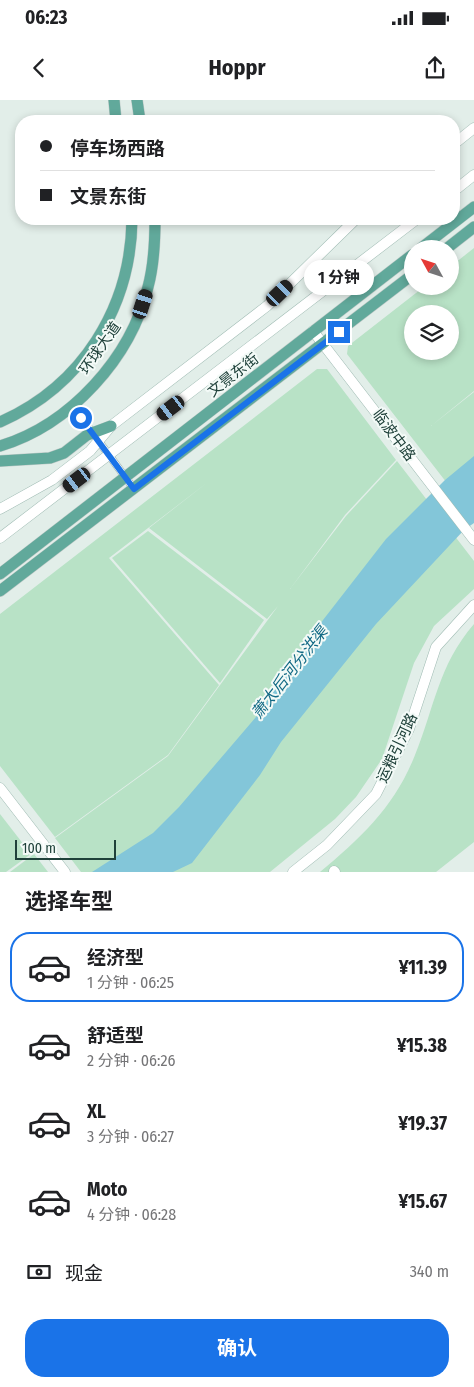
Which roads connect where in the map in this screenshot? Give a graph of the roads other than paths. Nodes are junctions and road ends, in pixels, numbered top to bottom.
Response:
1 (114, 100) edge
2 (137, 100) edge
3 (115, 115) edge
4 (139, 115) edge
5 (474, 128) edge
6 (460, 139) edge
7 (474, 175) edge
8 (460, 186) edge
9 (474, 207) edge
10 (460, 218) edge
11 (131, 225) edge
12 (155, 225) edge
13 (350, 225) edge
14 (409, 225) edge
15 (451, 225) edge
16 (474, 227) edge
17 (432, 240) edge
18 (457, 240) edge
19 (404, 261) edge
20 (404, 281) edge
21 (313, 331) junction
22 (324, 344) junction
23 (72, 405) junction
24 (0, 422) edge
25 (111, 426) joint
26 (96, 437) junction
27 (0, 446) edge
28 (110, 455) junction
29 (0, 461) edge
30 (126, 476) junction
31 (134, 489) junction
32 (0, 509) edge
33 (0, 538) edge
34 (474, 540) edge
35 (0, 574) edge
36 (0, 591) edge
37 (474, 605) edge
38 (0, 788) edge
39 (62, 869) edge
40 (293, 872) edge

1 - 3 main road
2 - 4 main road
5 - 6 street
7 - 8 street
9 - 10 main road
11 - 24 main road, 环球大道
12 - 23 main road, 环球大道
13 - 25 street
14 - 28 street
15 - 17 main road
16 - 18 main road
19 - 21 main road, 文景东街
20 - 22 main road, 文景东街
21 - 22 street, 临波中路
21 - 30 main road, 文景东街
22 - 31 main road, 文景东街
22 - 34 street, 临波中路
23 - 26 street
23 - 27 main road, 环球大道
25 - 26 main road
26 - 28 street
26 - 29 main road
26 - 32 street
28 - 30 street
28 - 33 street
30 - 31 street
30 - 35 main road, 文景东街
31 - 36 main road, 文景东街
37 - 40 street, 运粮引河路
38 - 39 street

